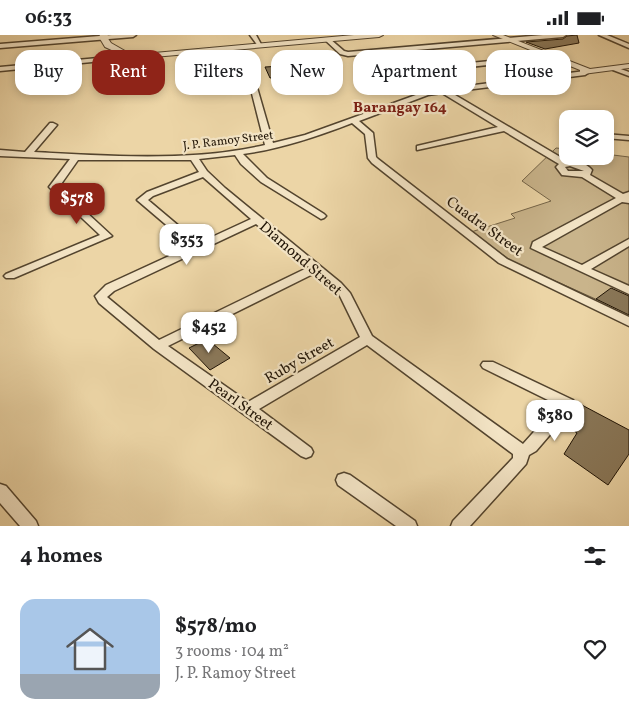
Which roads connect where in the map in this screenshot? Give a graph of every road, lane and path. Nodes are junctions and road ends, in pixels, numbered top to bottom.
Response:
1 (133, 35) edge
2 (253, 35) edge
3 (379, 35) edge
4 (497, 35) edge
5 (562, 35) edge
6 (602, 35) edge
7 (104, 36) edge
8 (328, 39) junction
9 (508, 40) junction
10 (260, 45) junction
11 (629, 45) edge
12 (0, 46) edge
13 (118, 50) edge
14 (533, 50) edge
15 (165, 54) edge
16 (92, 61) edge
17 (571, 65) edge
18 (629, 66) edge
19 (0, 69) edge
20 (615, 69) junction
21 (588, 73) junction
22 (629, 75) edge
23 (476, 87) edge
24 (256, 95) edge
25 (419, 95) edge
26 (450, 95) edge
27 (354, 121) junction
28 (53, 125) dead end
29 (505, 128) junction
30 (614, 137) edge
31 (629, 138) edge
32 (270, 147) junction
33 (420, 148) dead end
34 (237, 152) junction
35 (2, 154) edge
36 (27, 155) junction
37 (76, 157) junction
38 (194, 157) junction
39 (204, 173) junction
40 (627, 198) edge
41 (320, 216) dead end
42 (256, 220) junction
43 (629, 242) edge
44 (198, 247) junction
45 (316, 268) junction
46 (583, 269) junction
47 (10, 276) dead end
48 (629, 290) edge
49 (629, 322) edge
50 (367, 339) junction
51 (158, 347) junction
52 (488, 365) dead end
53 (248, 409) junction
54 (306, 452) dead end
55 (521, 452) junction
56 (344, 480) dead end
57 (0, 491) edge
58 (30, 526) edge
59 (409, 526) edge
60 (459, 526) edge

1 - 7 street
2 - 10 street
3 - 8 street
4 - 9 street
5 - 9 street
6 - 11 street
7 - 12 street
7 - 13 street
8 - 9 street
8 - 10 street
9 - 14 street
10 - 15 street
16 - 19 street
17 - 21 street
18 - 20 street, J. P. Ramoy Street
20 - 21 street, J. P. Ramoy Street
20 - 22 street
21 - 23 street, J. P. Ramoy Street
24 - 32 street
25 - 27 street, J. P. Ramoy Street
26 - 29 street
27 - 32 street, J. P. Ramoy Street
27 - 49 street, Cuadra Street
28 - 36 street
29 - 33 street
29 - 40 street
30 - 31 street
32 - 34 street, J. P. Ramoy Street
34 - 38 street, J. P. Ramoy Street
34 - 41 street
35 - 36 street, J. P. Ramoy Street
36 - 37 street, J. P. Ramoy Street
37 - 38 street, J. P. Ramoy Street
37 - 47 street
38 - 39 street, Diamond Street
39 - 42 street, Diamond Street
39 - 44 street
40 - 46 street
42 - 44 street, Pearl Street
42 - 45 street, Diamond Street
43 - 46 street
44 - 51 street, Pearl Street
45 - 50 street, Diamond Street
45 - 51 street
46 - 48 street
50 - 53 street, Ruby Street
50 - 55 street, Diamond Street
51 - 53 street, Pearl Street
52 - 55 street
53 - 54 street, Pearl Street
55 - 60 street
56 - 59 street
57 - 58 street

